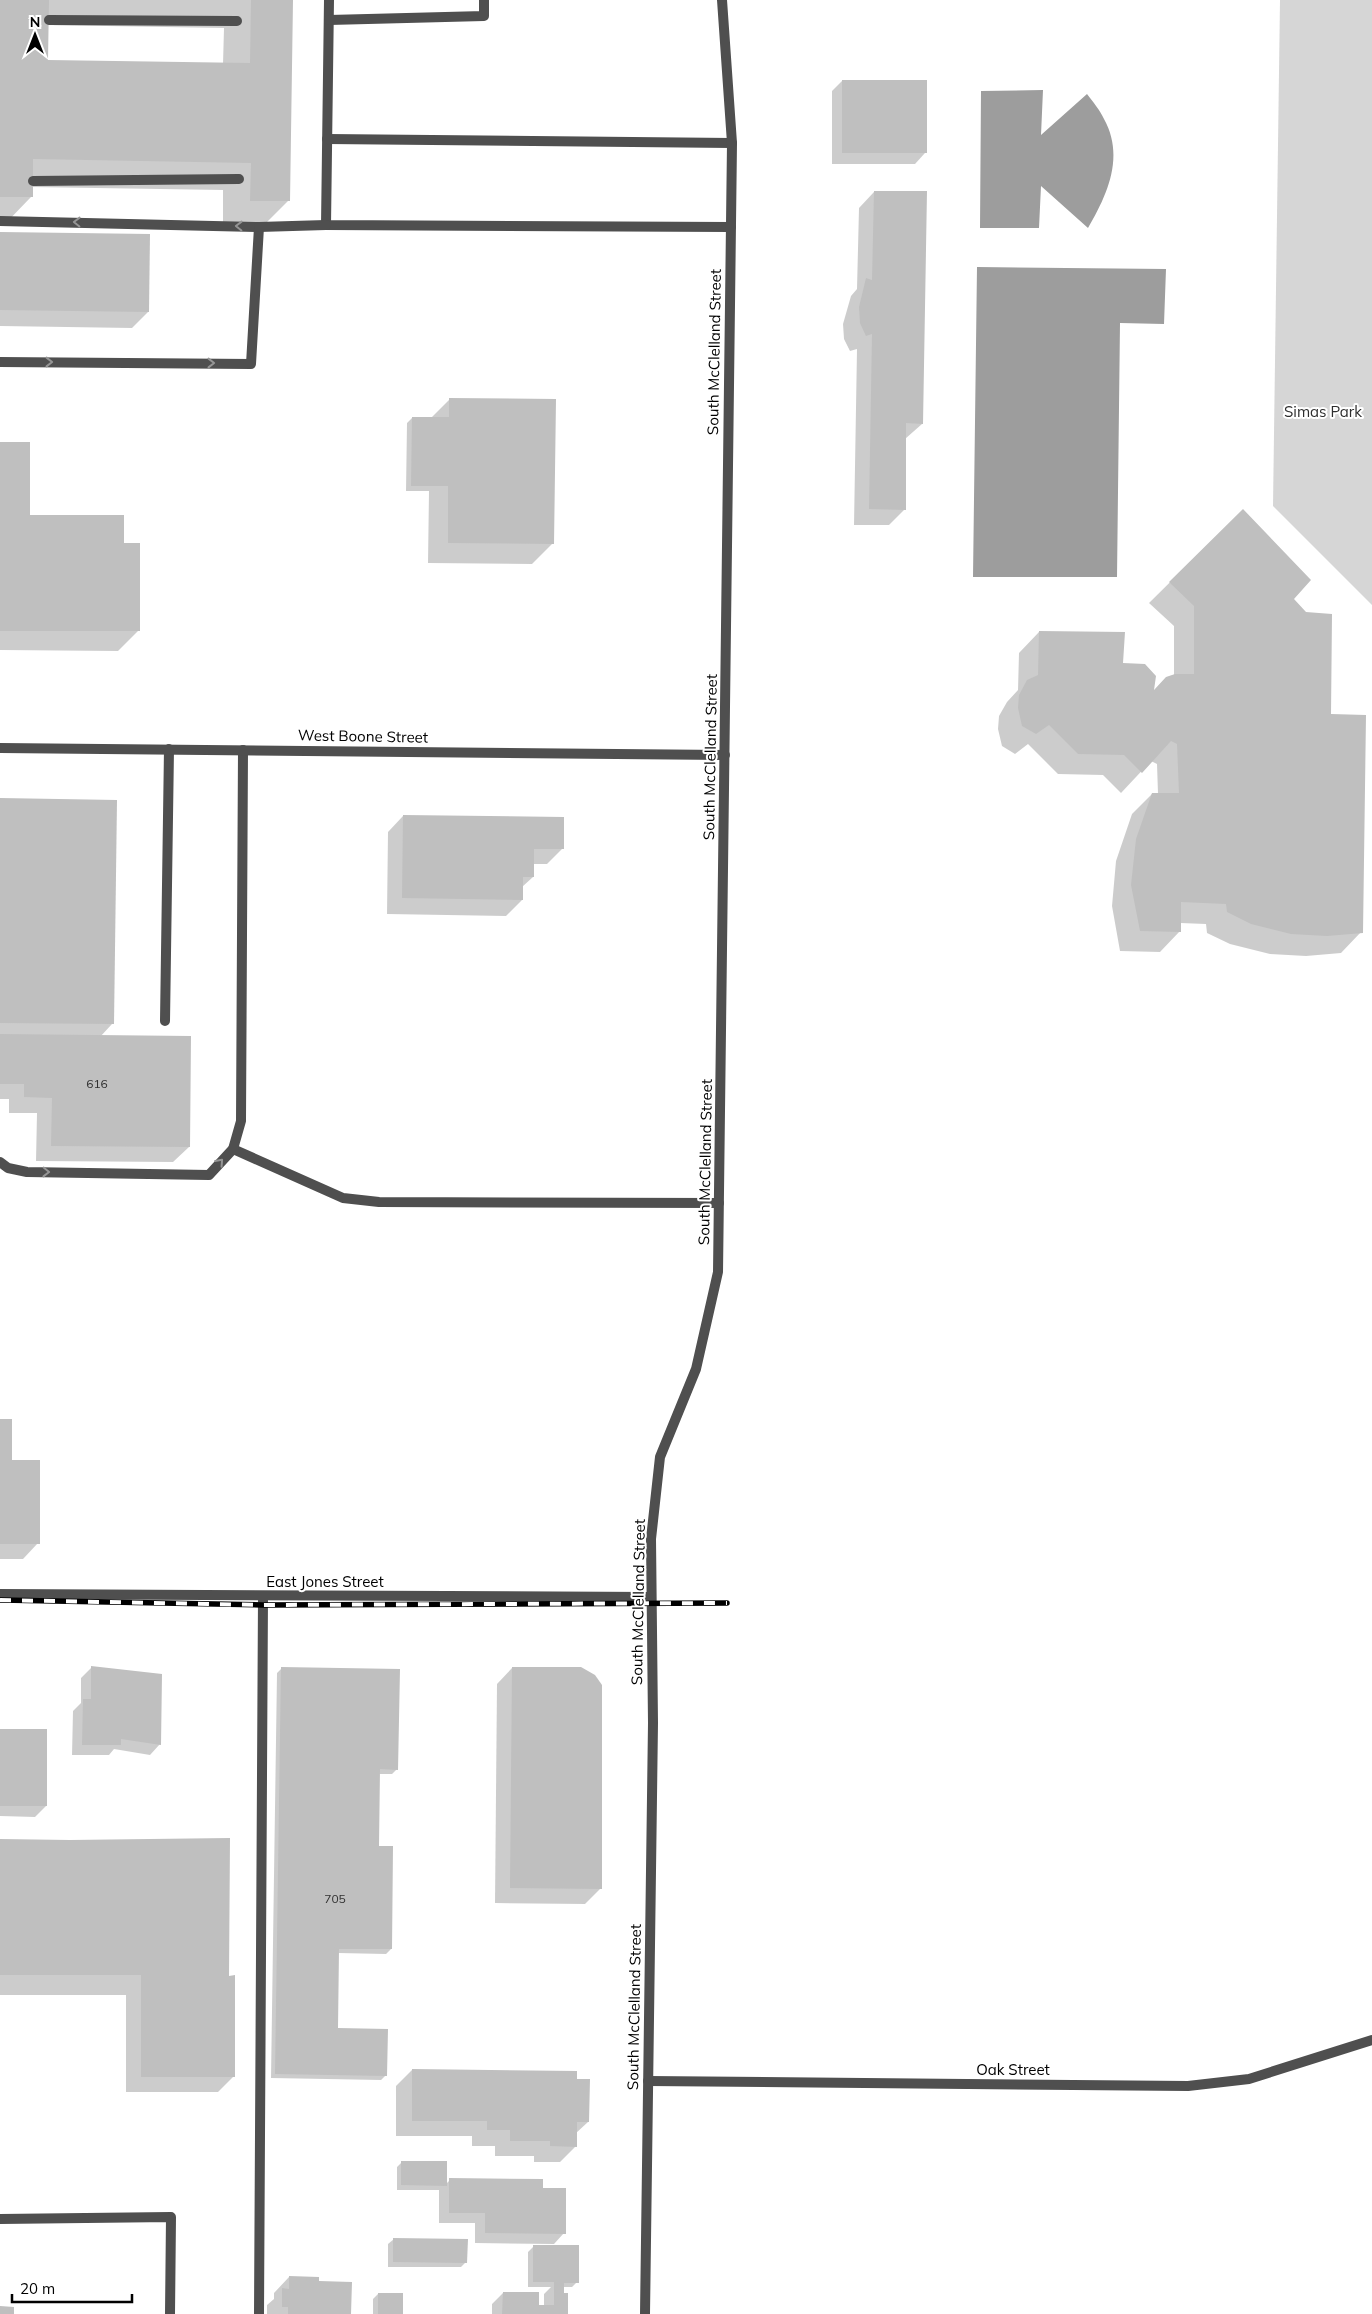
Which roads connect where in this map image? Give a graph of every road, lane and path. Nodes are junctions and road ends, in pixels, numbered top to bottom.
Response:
1 (329, 0) edge
2 (484, 0) edge
3 (722, 0) edge
4 (48, 20) dead end
5 (329, 20) junction
6 (238, 21) dead end
7 (327, 139) junction
8 (732, 143) junction
9 (239, 179) dead end
10 (33, 181) dead end
11 (0, 221) edge
12 (326, 225) junction
13 (259, 226) junction
14 (731, 227) junction
15 (0, 362) edge
16 (0, 748) edge
17 (169, 749) junction
18 (243, 750) junction
19 (725, 755) junction
20 (165, 1022) dead end
21 (232, 1148) junction
22 (0, 1162) edge
23 (720, 1203) junction
24 (0, 1594) edge
25 (263, 1596) junction
26 (650, 1597) junction
27 (1372, 2040) edge
28 (648, 2081) junction
29 (0, 2219) edge
30 (170, 2314) edge
31 (259, 2314) edge
32 (645, 2314) edge

1 - 5 street
2 - 5 street
3 - 8 street, South McClelland Street
4 - 6 street
5 - 7 street
7 - 8 street
7 - 12 street
8 - 14 street, South McClelland Street
9 - 10 street
13 -> 11 street
12 - 13 street
12 - 14 street
15 -> 13 street
14 - 19 street, South McClelland Street
16 - 17 street, West Boone Street
17 - 18 street, West Boone Street
17 - 20 street
18 - 19 street, West Boone Street
18 - 21 street
19 - 23 street, South McClelland Street
22 -> 21 street
21 - 23 street
23 - 26 street, South McClelland Street
24 - 25 street, East Jones Street
25 - 26 street, East Jones Street
25 - 31 street
26 - 28 street, South McClelland Street
27 - 28 street, Oak Street
28 - 32 street, South McClelland Street
29 - 30 street

